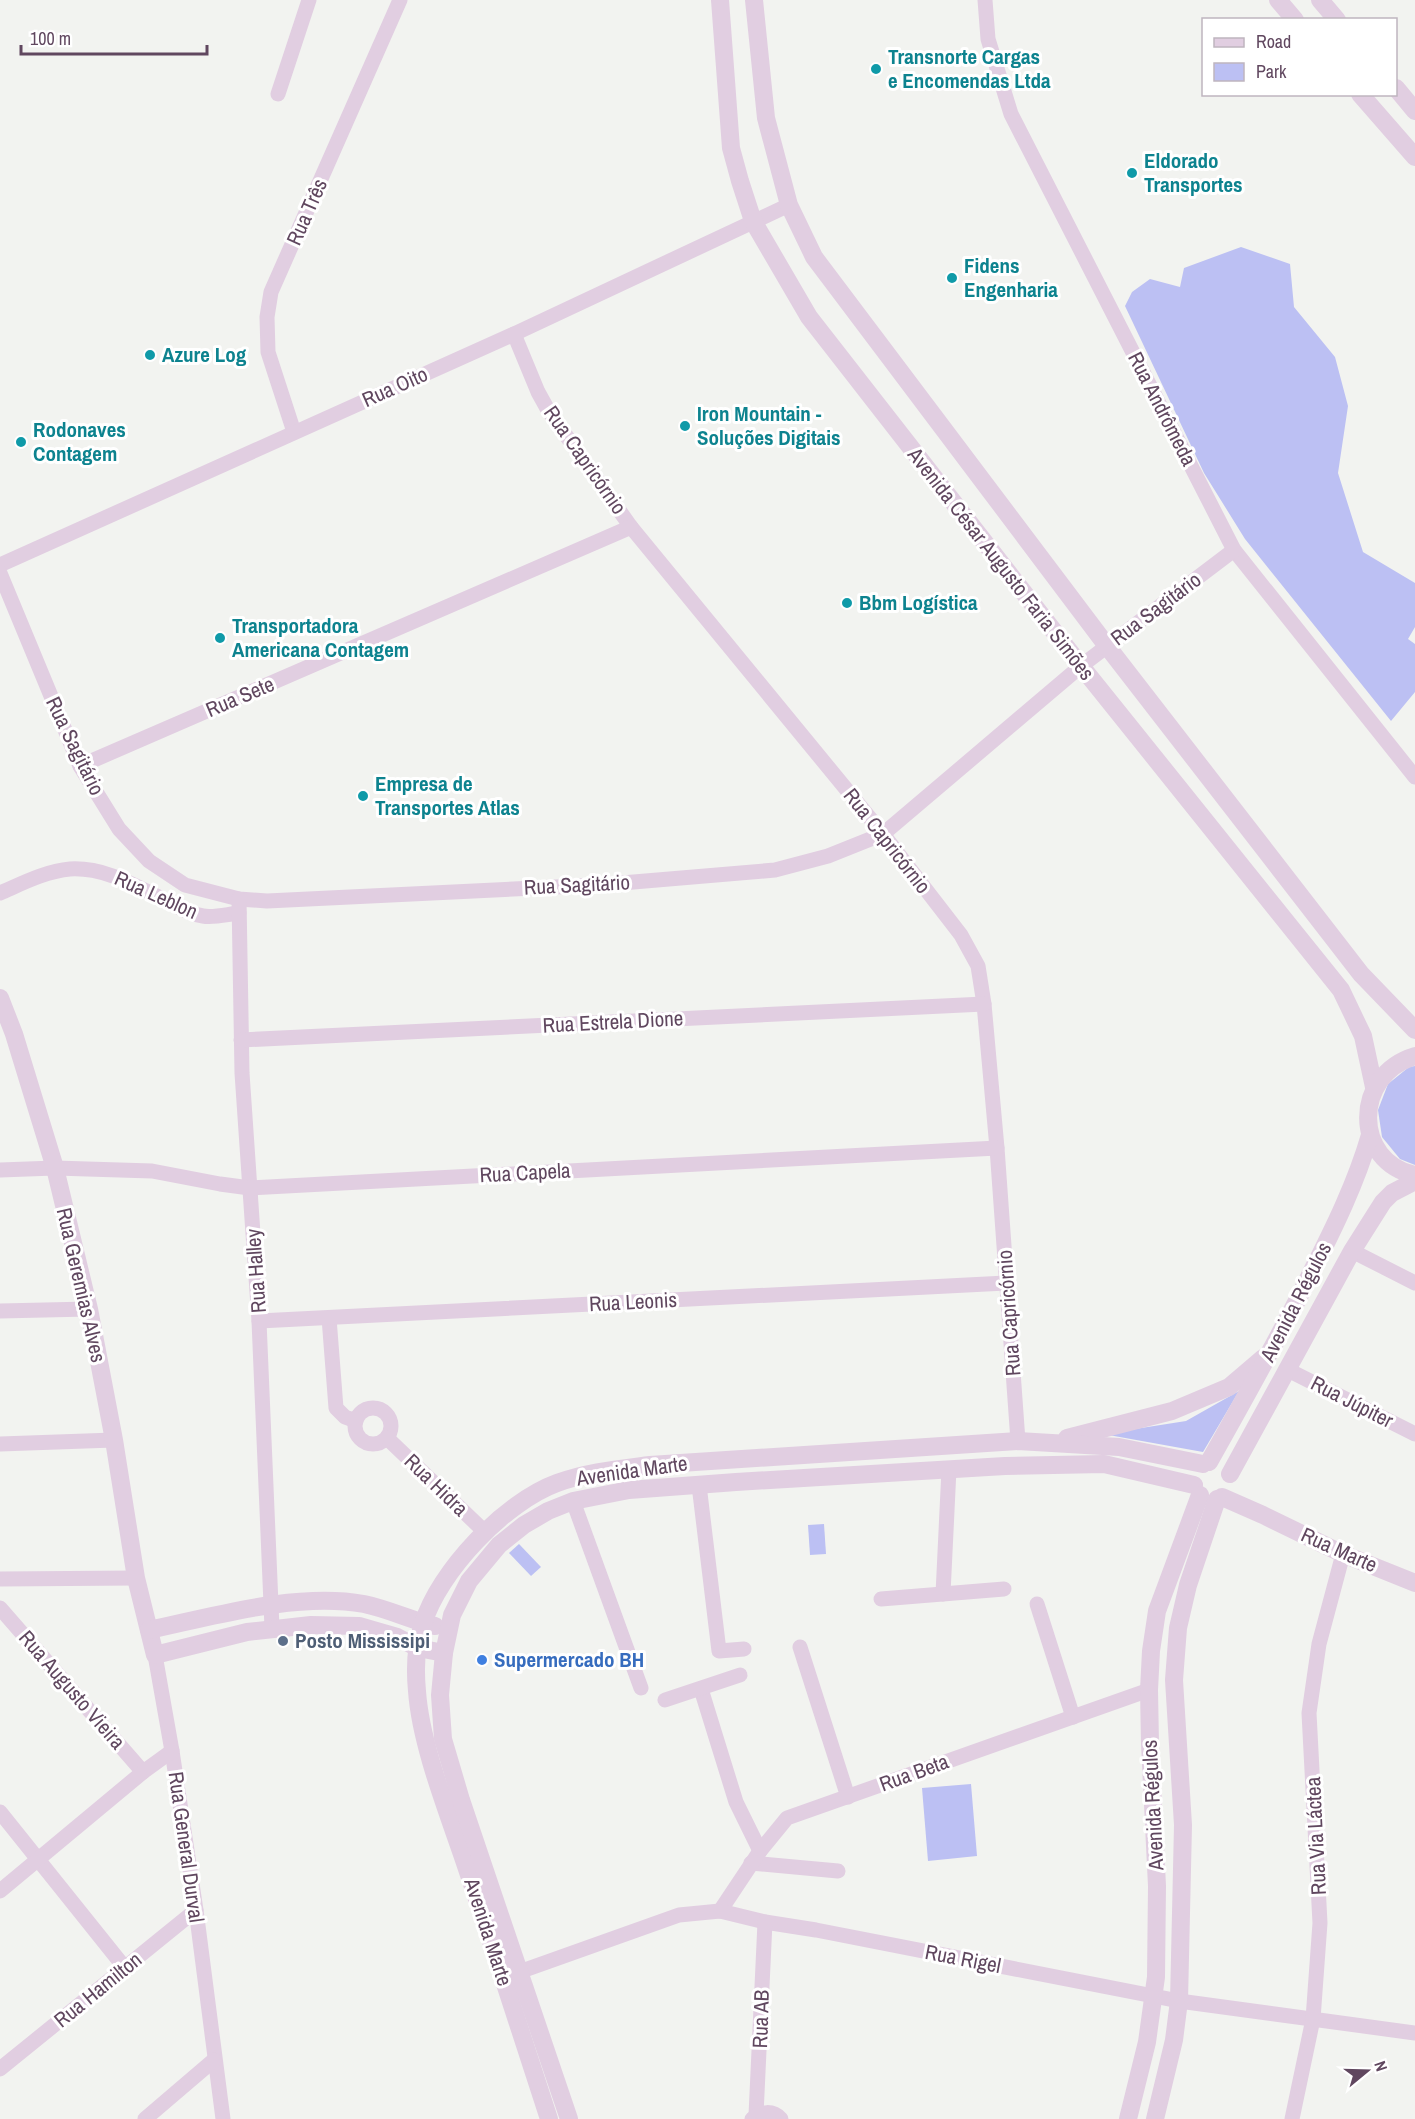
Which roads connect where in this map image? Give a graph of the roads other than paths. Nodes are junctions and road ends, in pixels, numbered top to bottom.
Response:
1 (309, 0) edge
2 (400, 0) edge
3 (720, 0) edge
4 (754, 0) edge
5 (985, 0) edge
6 (1278, 0) edge
7 (1320, 0) edge
8 (1293, 18) edge
9 (1335, 18) edge
10 (1397, 90) edge
11 (278, 94) dead end
12 (1362, 96) edge
13 (1415, 111) edge
14 (1415, 157) edge
15 (789, 205) junction
16 (753, 221) junction
17 (514, 334) junction
18 (294, 432) junction
19 (631, 527) junction
20 (1234, 550) junction
21 (0, 565) edge
22 (0, 573) edge
23 (1107, 646) junction
24 (1081, 666) junction
25 (80, 766) junction
26 (1415, 777) edge
27 (883, 834) junction
28 (1, 891) edge
29 (239, 906) junction
30 (0, 998) edge
31 (984, 1004) junction
32 (1415, 1030) edge
33 (7, 1034) edge
34 (241, 1040) junction
35 (1415, 1056) edge
36 (1374, 1087) junction
37 (1370, 1135) junction
38 (998, 1148) junction
39 (55, 1168) junction
40 (0, 1170) edge
41 (1415, 1174) edge
42 (1415, 1181) edge
43 (250, 1188) junction
44 (1353, 1251) junction
45 (1006, 1283) junction
46 (1415, 1283) edge
47 (89, 1309) junction
48 (0, 1311) edge
49 (329, 1318) junction
50 (260, 1321) junction
51 (1274, 1349) junction
52 (1288, 1370) junction
53 (356, 1421) junction
54 (1415, 1434) edge
55 (387, 1438) junction
56 (114, 1440) junction
57 (1018, 1441) junction
58 (1051, 1443) junction
59 (0, 1444) edge
60 (947, 1446) junction
61 (1206, 1463) junction
62 (949, 1469) junction
63 (699, 1485) junction
64 (1215, 1490) junction
65 (573, 1501) junction
66 (484, 1532) junction
67 (499, 1545) junction
68 (1343, 1554) junction
69 (136, 1578) junction
70 (0, 1579) edge
71 (1415, 1583) edge
72 (1004, 1588) dead end
73 (943, 1594) junction
74 (881, 1599) dead end
75 (1037, 1604) dead end
76 (270, 1606) junction
77 (0, 1608) edge
78 (423, 1623) junction
79 (272, 1628) junction
80 (448, 1629) junction
81 (148, 1630) junction
82 (800, 1647) dead end
83 (418, 1648) junction
84 (744, 1649) dead end
85 (444, 1653) junction
86 (154, 1654) junction
87 (740, 1675) dead end
88 (641, 1688) dead end
89 (701, 1689) junction
90 (1149, 1690) junction
91 (665, 1700) dead end
92 (1073, 1717) junction
93 (172, 1751) junction
94 (144, 1772) junction
95 (848, 1797) junction
96 (0, 1812) edge
97 (756, 1857) junction
98 (39, 1859) junction
99 (838, 1871) dead end
100 (0, 1891) edge
101 (196, 1910) junction
102 (720, 1911) junction
103 (765, 1922) junction
104 (125, 1968) junction
105 (511, 1975) junction
106 (1155, 1996) junction
107 (1179, 2001) junction
108 (1313, 2019) junction
109 (1415, 2033) edge
110 (214, 2060) junction
111 (0, 2069) edge
112 (754, 2117) edge
113 (145, 2119) edge
114 (223, 2119) edge
115 (549, 2119) edge
116 (569, 2119) edge
117 (781, 2119) edge
118 (1128, 2119) edge
119 (1155, 2119) edge
120 (1292, 2119) edge

1 - 11 street
2 - 18 street, Rua Três
3 - 16 street, Avenida César Augusto Faria Simões
4 - 15 street, Avenida César Augusto Faria Simões
5 - 20 street, Rua Andrômeda
6 - 8 street
7 - 9 street
10 - 13 street
12 - 14 street
15 - 16 street, Rua Oito
15 - 23 street, Avenida César Augusto Faria Simões
16 - 17 street, Rua Oito
16 - 24 street, Avenida César Augusto Faria Simões
17 - 18 street, Rua Oito
17 - 19 street, Rua Capricórnio
18 - 21 street, Rua Oito
19 - 25 street, Rua Sete
19 - 27 street, Rua Capricórnio
20 - 23 street, Rua Sagitário
20 - 26 street, Rua Andrômeda
22 - 25 street, Rua Sagitário
23 - 24 street, Rua Sagitário
23 - 32 street, Avenida César Augusto Faria Simões
24 - 27 street, Rua Sagitário
24 - 36 street, Avenida César Augusto Faria Simões
25 - 29 street, Rua Sagitário
27 - 29 street, Rua Sagitário
27 - 31 street, Rua Capricórnio
28 - 29 street, Rua Leblon
29 - 34 street, Rua Halley
30 - 33 street, Rua Geremias Alves
31 - 34 street, Rua Estrela Dione
31 - 38 street, Rua Capricórnio
33 - 39 street, Rua Geremias Alves
34 - 43 street, Rua Halley
35 - 36 street
36 - 37 street
37 - 41 street
37 - 51 street, Avenida Régulos
38 - 43 street, Rua Capela
38 - 45 street, Rua Capricórnio
39 - 40 street, Rua Capela
39 - 43 street, Rua Capela
39 - 47 street, Rua Geremias Alves
42 - 44 street, Avenida Régulos
43 - 50 street, Rua Halley
44 - 46 street
44 - 52 street, Avenida Régulos
45 - 49 street, Rua Leonis
45 - 57 street, Rua Capricórnio
47 - 48 street
47 - 56 street, Rua Geremias Alves
49 - 50 street, Rua Leonis
49 - 53 street
50 - 76 street, Rua Halley
51 - 58 street
51 - 61 street, Avenida Régulos
52 - 54 street, Rua Júpiter
52 - 64 street, Avenida Régulos
53 - 55 street
53 - 55 street
55 - 66 street, Rua Hidra
56 - 59 street
56 - 69 street, Rua Geremias Alves
57 - 58 street, Avenida Marte
57 - 60 street, Avenida Marte
58 - 61 street, Avenida Marte
60 - 62 street
60 - 66 street, Avenida Marte
61 - 64 street, Avenida Régulos
61 - 64 street, Avenida Marte
62 - 63 street, Avenida Marte
62 - 64 street, Avenida Marte
62 - 73 street
63 - 65 street, Avenida Marte
63 - 84 street
64 - 68 street, Rua Marte
64 - 90 street, Avenida Régulos
64 - 107 street, Avenida Régulos
65 - 67 street, Avenida Marte
65 - 88 street
66 - 67 street
66 - 78 street, Avenida Marte
67 - 80 street, Avenida Marte
68 - 71 street, Rua Marte
68 - 108 street, Rua Via Láctea
69 - 70 street
69 - 81 street, Rua General Durval
72 - 73 street
73 - 74 street
75 - 92 street
76 - 78 street
76 - 79 street, Rua Halley
76 - 81 street
77 - 94 street, Rua Augusto Vieira
78 - 80 street
78 - 83 street, Avenida Marte
79 - 83 street
79 - 86 street
80 - 85 street, Avenida Marte
81 - 86 street, Rua General Durval
82 - 95 street
83 - 85 street
83 - 105 street, Avenida Marte
85 - 105 street, Avenida Marte
86 - 93 street, Rua General Durval
87 - 89 street
89 - 91 street
89 - 97 street
90 - 92 street, Rua Beta
90 - 106 street, Avenida Régulos
92 - 95 street, Rua Beta
93 - 94 street
93 - 101 street, Rua General Durval
94 - 98 street
95 - 97 street, Rua Beta
96 - 98 street
97 - 99 street
97 - 102 street, Rua Beta
98 - 100 street
98 - 104 street
101 - 104 street, Rua Hamilton
101 - 110 street, Rua General Durval
102 - 103 street, Rua Rigel
102 - 105 street, Rua Rigel
103 - 106 street, Rua Rigel
103 - 112 street, Rua AB
104 - 111 street, Rua Hamilton
105 - 115 street, Avenida Marte
105 - 116 street, Avenida Marte
106 - 107 street, Rua Rigel
106 - 118 street, Avenida Régulos
107 - 108 street, Rua Rigel
107 - 119 street, Avenida Régulos
108 - 109 street, Rua Rigel
108 - 120 street, Rua Via Láctea
110 - 113 street
110 - 114 street, Rua General Durval
112 - 117 street

